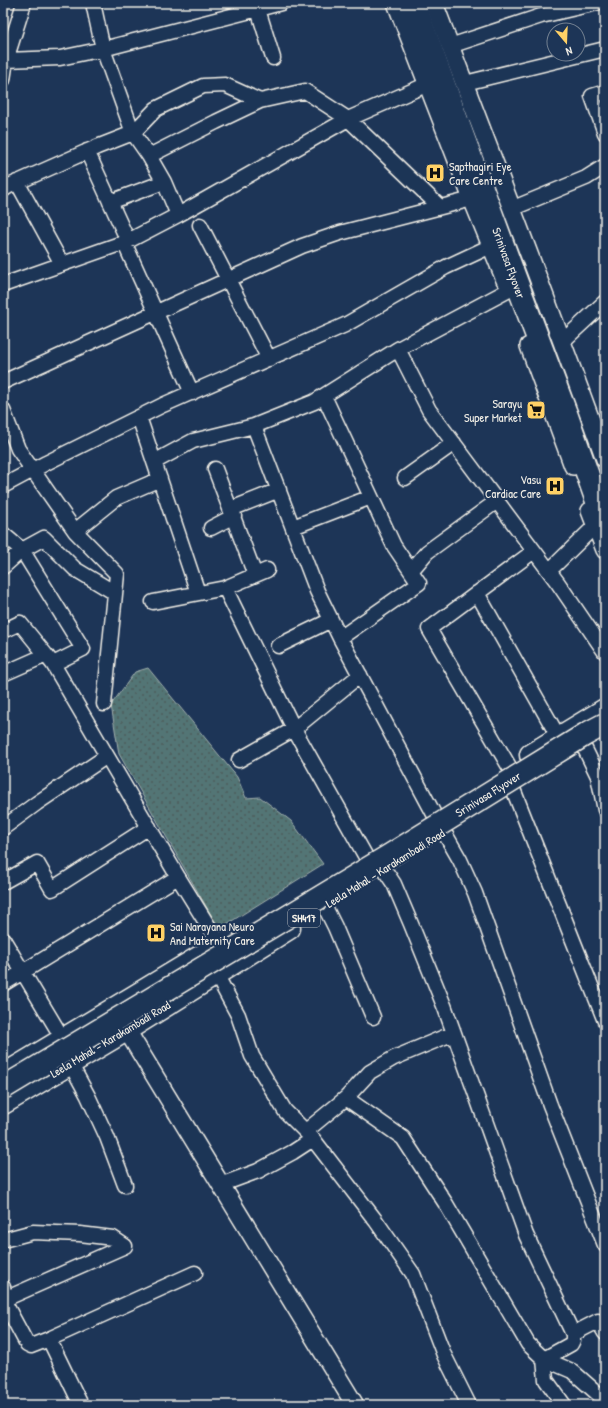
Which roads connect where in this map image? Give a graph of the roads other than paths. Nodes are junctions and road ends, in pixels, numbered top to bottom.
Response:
1 (24, 3) edge
2 (93, 3) edge
3 (281, 3) edge
4 (396, 3) edge
5 (414, 3) edge
6 (426, 3) edge
7 (434, 3) edge
8 (597, 3) edge
9 (257, 6) edge
10 (450, 46) junction
11 (103, 49) junction
12 (605, 49) edge
13 (273, 58) dead end
14 (6, 60) junction
15 (3, 80) edge
16 (428, 84) junction
17 (465, 84) junction
18 (605, 92) edge
19 (260, 101) junction
20 (348, 119) junction
21 (605, 132) edge
22 (133, 133) junction
23 (87, 151) junction
24 (149, 156) junction
25 (605, 166) edge
26 (18, 182) junction
27 (164, 182) junction
28 (3, 190) edge
29 (472, 199) junction
30 (110, 202) junction
31 (440, 207) junction
32 (511, 208) junction
33 (178, 215) junction
34 (200, 225) dead end
35 (126, 241) junction
36 (491, 246) junction
37 (62, 264) junction
38 (229, 280) junction
39 (3, 285) edge
40 (509, 290) junction
41 (605, 302) edge
42 (156, 313) junction
43 (563, 341) junction
44 (398, 349) junction
45 (269, 359) junction
46 (3, 382) edge
47 (192, 392) junction
48 (324, 396) junction
49 (3, 410) edge
50 (139, 417) junction
51 (254, 426) junction
52 (454, 443) junction
53 (605, 459) edge
54 (154, 462) junction
55 (215, 468) dead end
56 (33, 470) junction
57 (405, 478) dead end
58 (160, 479) junction
59 (3, 486) edge
60 (605, 487) edge
61 (279, 490) junction
62 (371, 497) junction
63 (497, 501) junction
64 (232, 513) junction
65 (600, 525) edge
66 (293, 527) junction
67 (211, 528) dead end
68 (75, 531) junction
69 (3, 534) edge
70 (22, 550) junction
71 (605, 550) edge
72 (534, 551) junction
73 (3, 567) edge
74 (411, 571) junction
75 (549, 571) junction
76 (225, 588) junction
77 (115, 593) junction
78 (198, 593) junction
79 (477, 593) junction
80 (153, 602) dead end
81 (331, 620) junction
82 (3, 631) edge
83 (340, 638) junction
84 (278, 646) dead end
85 (605, 652) edge
86 (50, 659) junction
87 (3, 674) edge
88 (360, 675) junction
89 (104, 704) dead end
90 (605, 710) edge
91 (605, 724) edge
92 (294, 729) junction
93 (605, 734) edge
94 (559, 738) junction
95 (584, 747) junction
96 (107, 756) junction
97 (239, 760) dead end
98 (512, 778) junction
99 (605, 810) edge
100 (439, 824) junction
101 (149, 827) junction
102 (3, 828) edge
103 (366, 857) junction
104 (384, 869) junction
105 (178, 877) junction
106 (3, 882) edge
107 (324, 905) junction
108 (3, 939) edge
109 (220, 945) junction
110 (23, 972) junction
111 (216, 974) junction
112 (3, 984) edge
113 (113, 1009) junction
114 (373, 1018) dead end
115 (605, 1021) edge
116 (126, 1030) junction
117 (454, 1033) junction
118 (62, 1039) junction
119 (70, 1063) junction
120 (3, 1076) edge
121 (3, 1088) edge
122 (346, 1098) junction
123 (3, 1103) edge
124 (309, 1135) junction
125 (125, 1185) dead end
126 (220, 1185) junction
127 (3, 1240) edge
128 (605, 1245) edge
129 (195, 1273) dead end
130 (4, 1300) edge
131 (605, 1333) edge
132 (573, 1334) junction
133 (49, 1339) junction
134 (544, 1359) junction
135 (605, 1400) edge
136 (81, 1405) edge
137 (355, 1405) edge
138 (469, 1405) edge
139 (564, 1405) edge

1 - 14 street
2 - 11 street
3 - 9 street
4 - 16 street
5 - 65 main road, Srinivasa Flyover
6 - 60 main road, Srinivasa Flyover
7 - 10 street
8 - 10 street
9 - 11 street
9 - 13 street
10 - 17 street
11 - 14 street
11 - 22 street
12 - 17 street
14 - 15 street
16 - 20 street
16 - 29 street
17 - 32 street
18 - 21 street
19 - 20 street
19 - 22 street
19 - 24 street
20 - 31 street
20 - 33 street
22 - 23 street
22 - 24 street
23 - 26 street
23 - 30 street
24 - 27 street
25 - 32 street
26 - 28 street
26 - 37 street
27 - 30 street
27 - 33 street
29 - 31 street
29 - 36 street
30 - 35 street
31 - 38 street
32 - 43 street
33 - 35 street
34 - 38 street
35 - 37 street
35 - 42 street
36 - 40 street
36 - 45 street
37 - 39 street
38 - 42 street
38 - 45 street
40 - 44 street
40 - 65 street
41 - 43 street
42 - 46 street
42 - 47 street
43 - 53 street
44 - 48 street
44 - 52 street
45 - 47 street
47 - 50 street
48 - 51 street
48 - 62 street
49 - 56 street
50 - 54 street
50 - 56 street
51 - 54 street
51 - 61 street
52 - 57 street
52 - 63 street
54 - 58 street
55 - 64 street
56 - 59 street
56 - 68 street
58 - 68 street
58 - 78 street
61 - 64 street
61 - 66 street
62 - 66 street
62 - 74 street
63 - 72 street
63 - 74 street
64 - 67 street
64 - 76 street
65 - 71 street
65 - 75 street
66 - 81 street
68 - 77 street
69 - 70 street
70 - 73 street
70 - 77 street
70 - 86 street
72 - 75 street
72 - 79 street
74 - 83 street
75 - 85 street
76 - 78 street
76 - 92 street
77 - 89 street
78 - 80 street
79 - 94 street
79 - 98 street
81 - 83 street
81 - 84 street
82 - 86 street
83 - 88 street
86 - 87 street
86 - 96 street
88 - 92 street
88 - 100 street
90 - 94 main road, Leela Mahal - Karakambadi Road / SH417
91 - 121 main road, Srinivasa Flyover, bridge
92 - 97 street
92 - 103 street
93 - 95 main road, Leela Mahal - Karakambadi Road / SH417
94 - 98 main road, Leela Mahal - Karakambadi Road / SH417
95 - 98 main road, Leela Mahal - Karakambadi Road / SH417
95 - 99 street
96 - 101 street
96 - 102 street
98 - 100 main road, Leela Mahal - Karakambadi Road / SH417
98 - 115 street
100 - 103 main road, Leela Mahal - Karakambadi Road / SH417
100 - 104 main road, Leela Mahal - Karakambadi Road / SH417
100 - 128 street
101 - 105 street
101 - 106 street
103 - 109 main road, Leela Mahal - Karakambadi Road / SH417
104 - 107 main road, Leela Mahal - Karakambadi Road / SH417
104 - 117 street
105 - 109 street
105 - 110 street
107 - 111 main road, Leela Mahal - Karakambadi Road / SH417
107 - 114 street
108 - 110 street
109 - 113 main road, Leela Mahal - Karakambadi Road / SH417
110 - 112 street
110 - 118 street
111 - 116 main road, Leela Mahal - Karakambadi Road / SH417
111 - 124 street
113 - 116 street
113 - 118 main road, Leela Mahal - Karakambadi Road / SH417
116 - 119 main road, Leela Mahal - Karakambadi Road / SH417
116 - 126 street
117 - 122 street
117 - 132 street
118 - 120 main road, Leela Mahal - Karakambadi Road / SH417
119 - 123 main road, Leela Mahal - Karakambadi Road / SH417
119 - 125 street
122 - 124 street
122 - 134 street
124 - 126 street
124 - 138 street
126 - 137 street
127 - 130 street
129 - 133 street
130 - 133 street
131 - 132 street
132 - 134 street
133 - 136 street
134 - 135 street
134 - 139 street

